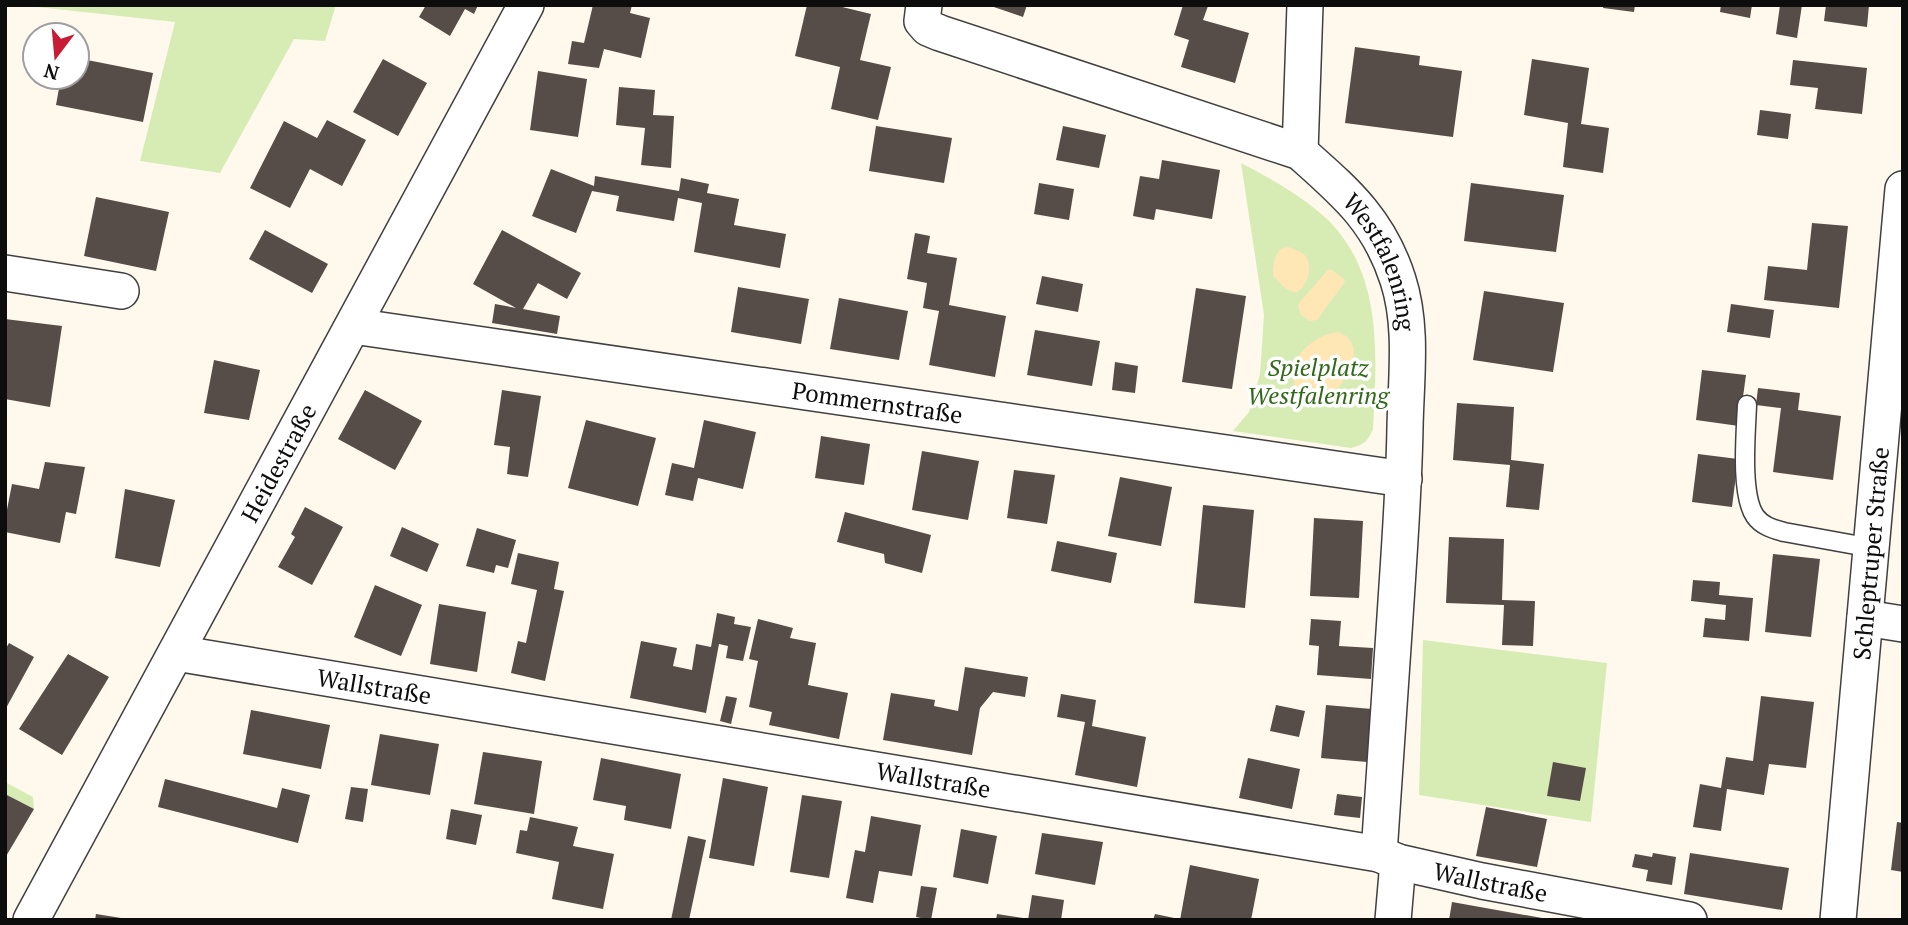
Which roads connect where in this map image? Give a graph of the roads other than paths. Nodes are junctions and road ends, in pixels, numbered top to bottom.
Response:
1 (526, 5) edge
2 (924, 5) edge
3 (1305, 5) edge
4 (1300, 152) junction
5 (1903, 189) edge
6 (5, 273) edge
7 (121, 291) dead end
8 (353, 326) junction
9 (1747, 405) dead end
10 (1404, 479) junction
11 (1872, 548) junction
12 (1865, 618) junction
13 (1903, 624) edge
14 (176, 653) junction
15 (1388, 858) junction
16 (31, 920) edge
17 (1393, 920) edge
18 (1689, 920) edge
19 (1838, 920) edge

1 - 8 street, Heidestraße
2 - 4 street, Westfalenring
3 - 4 street
4 - 10 street, Westfalenring
5 - 11 street, Schleptruper Straße
6 - 7 street
8 - 10 street, Pommernstraße
8 - 14 street, Heidestraße
9 - 11 lane
10 - 15 street, Westfalenring
11 - 12 street, Schleptruper Straße
12 - 13 street
12 - 19 street, Schleptruper Straße
14 - 15 street, Wallstraße
14 - 16 street, Heidestraße
15 - 17 street, Westfalenring
15 - 18 street, Wallstraße

